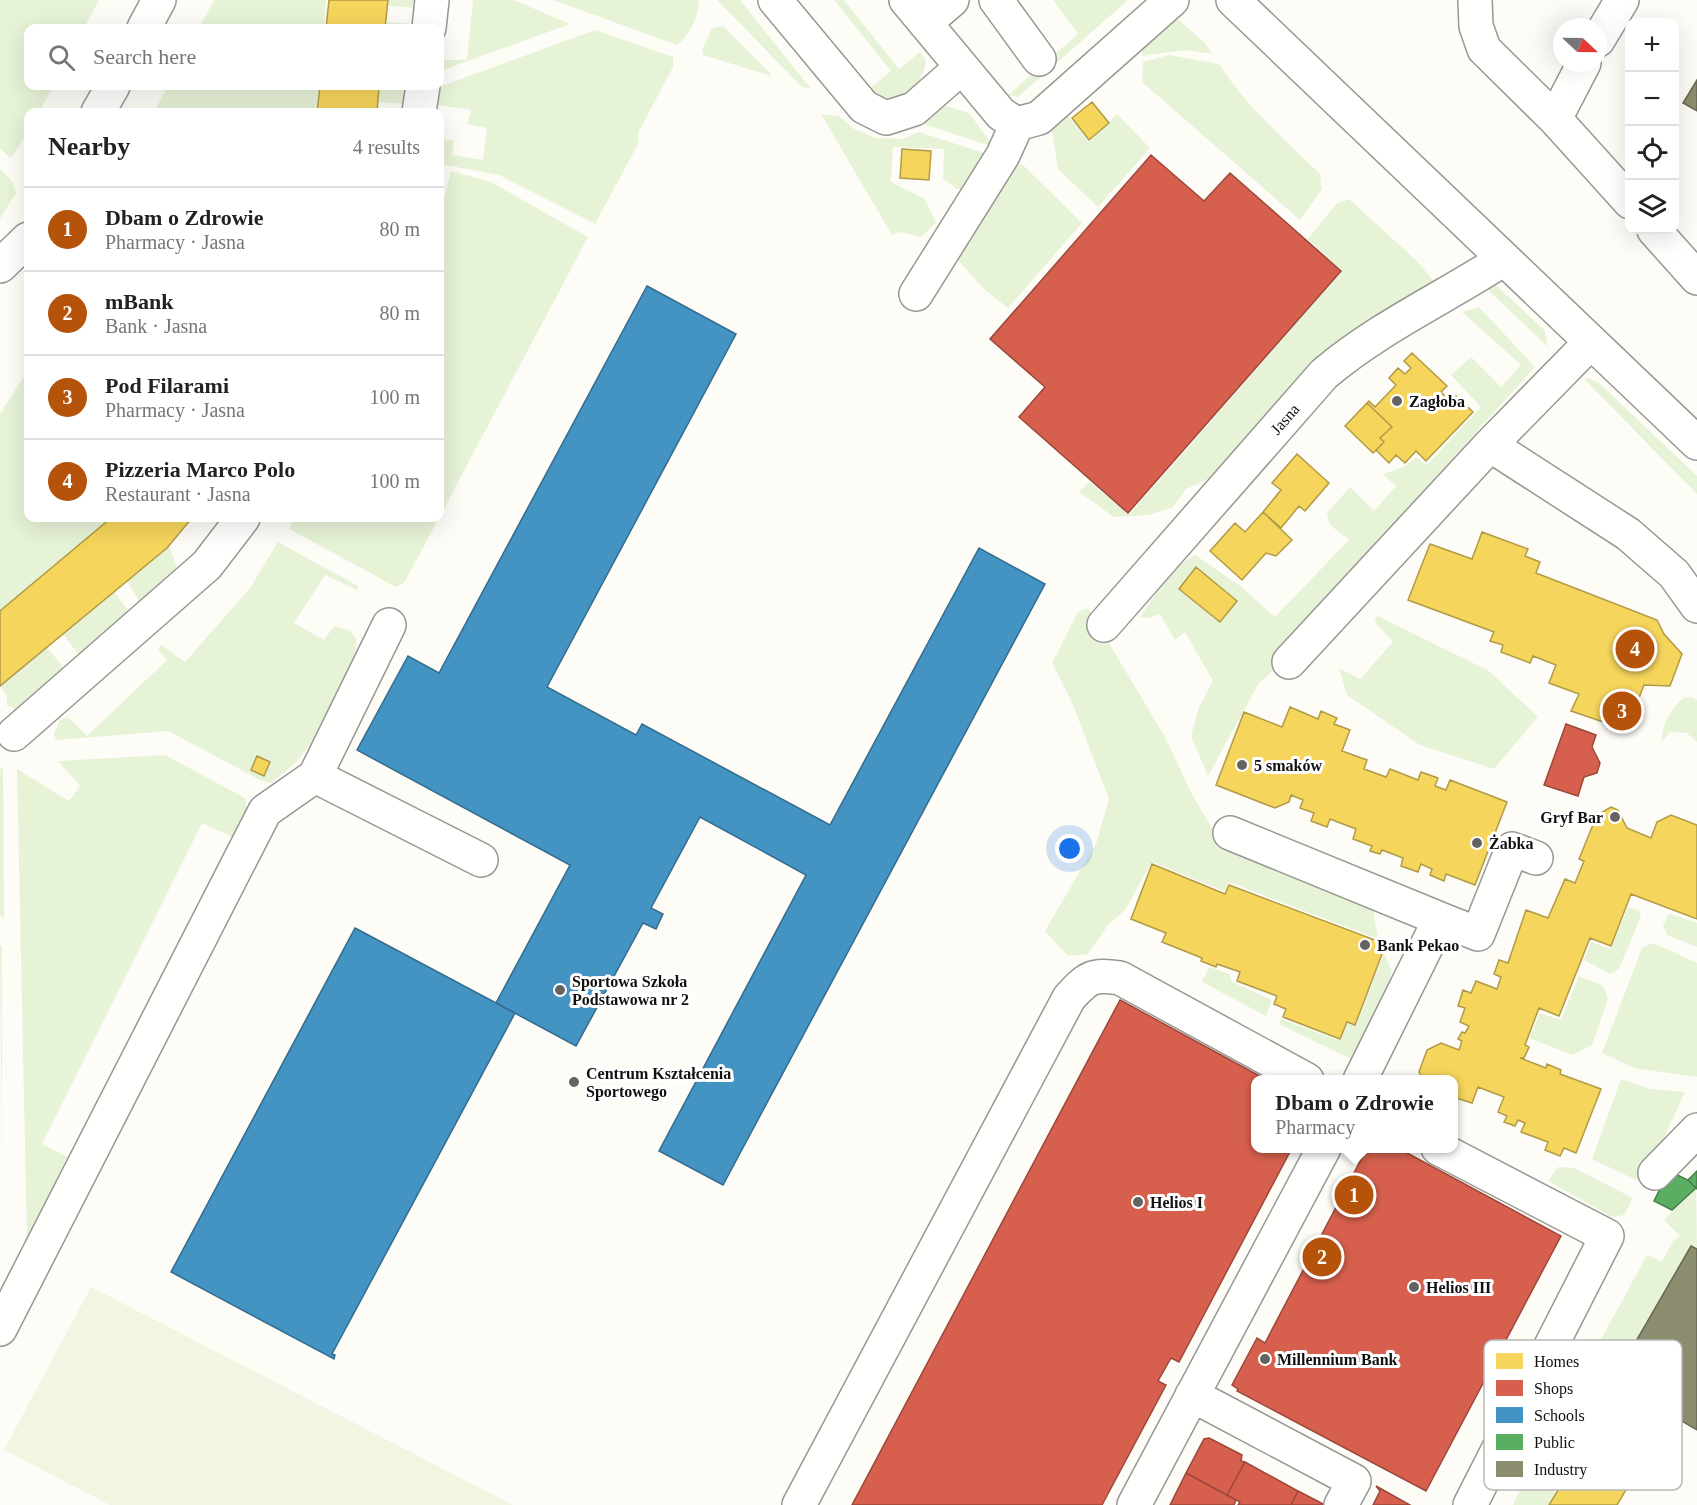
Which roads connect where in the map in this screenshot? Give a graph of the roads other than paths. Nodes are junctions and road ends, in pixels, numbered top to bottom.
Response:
1 (159, 0) edge
2 (432, 0) edge
3 (775, 0) edge
4 (952, 0) edge
5 (996, 0) edge
6 (1172, 0) edge
7 (1233, 0) edge
8 (1475, 0) edge
9 (1622, 0) edge
10 (915, 11) edge
11 (146, 24) edge
12 (429, 24) edge
13 (1607, 24) edge
14 (1039, 59) dead end
15 (962, 67) junction
16 (1579, 72) edge
17 (111, 90) edge
18 (422, 90) edge
19 (100, 108) edge
20 (420, 108) edge
21 (1555, 118) junction
22 (1017, 124) junction
23 (1625, 197) edge
24 (1658, 234) edge
25 (24, 243) edge
26 (1504, 259) junction
27 (0, 266) edge
28 (1697, 278) edge
29 (916, 294) dead end
30 (1591, 342) junction
31 (1697, 443) edge
32 (1490, 445) junction
33 (240, 522) edge
34 (1697, 606) edge
35 (389, 625) dead end
36 (1104, 625) dead end
37 (1289, 662) dead end
38 (14, 734) dead end
39 (315, 776) junction
40 (1230, 833) dead end
41 (1536, 858) dead end
42 (481, 860) dead end
43 (1440, 919) junction
44 (1298, 1075) edge
45 (1362, 1075) edge
46 (1697, 1130) edge
47 (1322, 1153) edge
48 (1446, 1153) edge
49 (1655, 1173) dead end
50 (0, 1329) edge
51 (1554, 1340) edge
52 (1192, 1395) junction
53 (1484, 1478) edge
54 (799, 1505) edge
55 (1134, 1505) edge
56 (1341, 1505) edge
57 (1470, 1505) edge

1 - 11 street
2 - 12 street
3 - 15 street
4 - 10 street
5 - 14 street
6 - 22 street
7 - 26 street
8 - 21 street
9 - 13 street
10 - 15 street
15 - 22 street
16 - 21 street
17 - 19 street
18 - 20 street
21 - 23 street
22 - 29 street
24 - 28 street
25 - 27 street
26 - 30 street
26 - 36 street, Jasna
30 - 31 street
30 - 32 street
32 - 34 street
32 - 37 street
33 - 38 street
35 - 39 street
39 - 42 street
39 - 50 street
40 - 43 street
41 - 43 street
43 - 45 street
44 - 54 street
46 - 49 street
47 - 52 street
48 - 51 street
52 - 55 street
52 - 56 street
53 - 57 street

